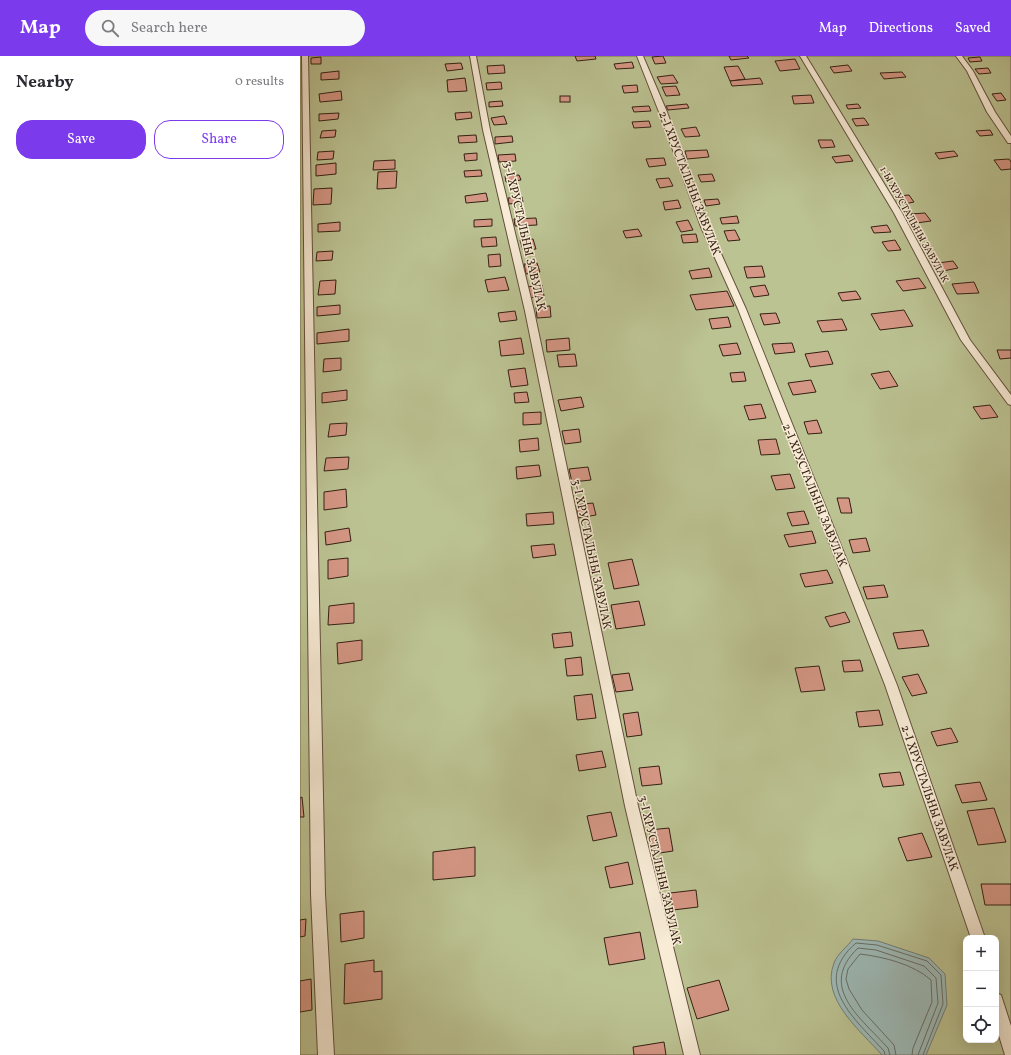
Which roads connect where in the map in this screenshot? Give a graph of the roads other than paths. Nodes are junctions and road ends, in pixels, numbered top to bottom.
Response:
1 (305, 56) edge
2 (473, 56) edge
3 (640, 56) edge
4 (803, 56) edge
5 (959, 56) edge
6 (1011, 141) edge
7 (1011, 402) edge
8 (977, 935) edge
9 (998, 1007) edge
10 (1011, 1052) edge
11 (326, 1055) edge
12 (692, 1055) edge

1 - 11 lane
2 - 12 lane, 3-І ХРУСТАЛЬНЫ ЗАВУЛАК
3 - 8 lane, 2-І ХРУСТАЛЬНЫ ЗАВУЛАК
4 - 7 lane, 1-Ы ХРУСТАЛЬНЫ ЗАВУЛАК
5 - 6 lane
9 - 10 lane

